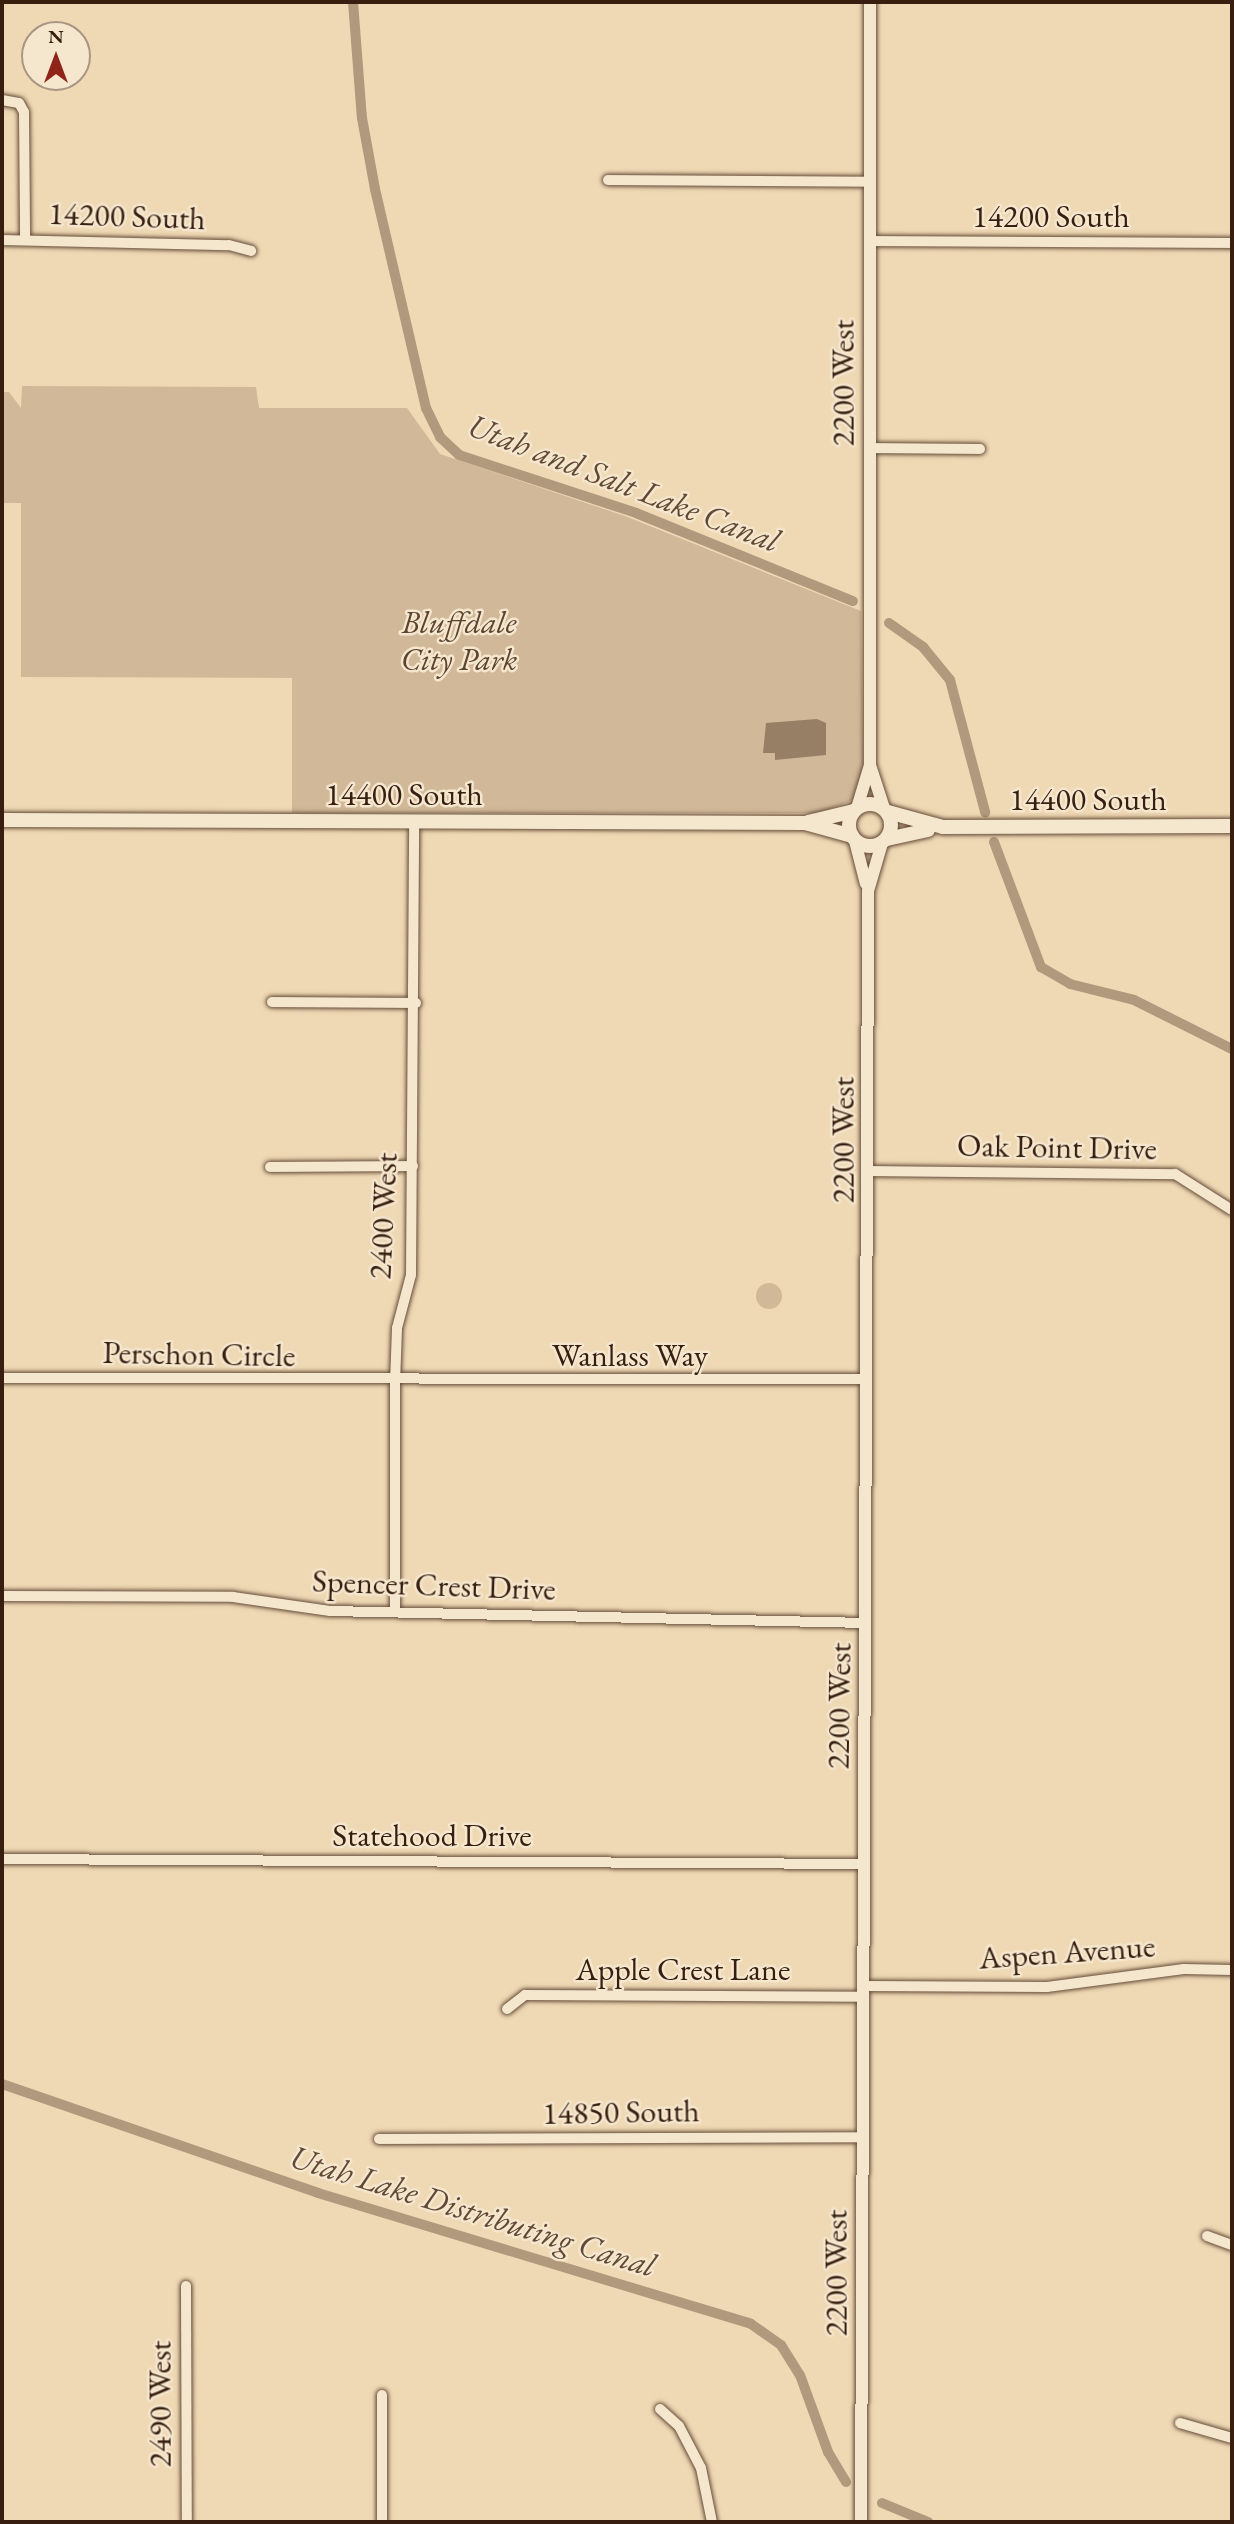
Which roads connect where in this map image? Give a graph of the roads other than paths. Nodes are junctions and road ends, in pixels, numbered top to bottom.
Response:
1 (870, 2) edge
2 (2, 100) edge
3 (608, 180) dead end
4 (870, 181) junction
5 (25, 239) junction
6 (2, 240) edge
7 (870, 241) junction
8 (1232, 243) edge
9 (251, 251) dead end
10 (869, 448) junction
11 (980, 450) dead end
12 (870, 765) junction
13 (856, 809) junction
14 (886, 810) junction
15 (2, 820) edge
16 (414, 822) junction
17 (805, 823) junction
18 (1232, 826) edge
19 (943, 827) junction
20 (853, 839) junction
21 (884, 841) junction
22 (868, 891) junction
23 (272, 1002) dead end
24 (416, 1003) junction
25 (413, 1166) junction
26 (270, 1167) dead end
27 (870, 1171) junction
28 (1232, 1210) edge
29 (2, 1378) edge
30 (866, 1379) junction
31 (395, 1383) junction
32 (2, 1596) edge
33 (395, 1611) junction
34 (866, 1623) junction
35 (2, 1859) edge
36 (863, 1864) junction
37 (1232, 1970) edge
38 (863, 1992) junction
39 (507, 2009) dead end
40 (864, 2137) junction
41 (379, 2139) dead end
42 (1207, 2236) dead end
43 (1232, 2245) edge
44 (186, 2286) dead end
45 (382, 2395) dead end
46 (660, 2409) dead end
47 (1180, 2423) dead end
48 (1232, 2438) edge
49 (187, 2522) edge
50 (382, 2522) edge
51 (712, 2522) edge
52 (861, 2522) edge

1 - 4 street, 2200 West
2 - 5 street
3 - 4 street
4 - 7 street, 2200 West
5 - 6 street, 14200 South
5 - 9 street, 14200 South
7 - 8 street, 14200 South
7 - 10 street, 2200 West
10 - 11 street
10 - 12 street, 2200 West
12 - 13 street, 2200 West
12 - 14 street, 2200 West
13 - 14 main road, 14400 South
13 - 17 main road, 14400 South
13 - 20 main road
14 - 19 main road, 14400 South
14 - 21 main road
15 - 16 main road, 14400 South
16 - 17 main road, 14400 South
16 - 24 street, 2400 West
17 - 20 main road, 14400 South
18 - 19 main road, 14400 South
19 - 21 main road, 14400 South
20 - 21 main road, 14400 South
20 - 22 street, 2200 West
21 - 22 street, 2200 West
22 - 27 street, 2200 West
23 - 24 street
24 - 25 street, 2400 West
25 - 26 street
25 - 31 street, 2400 West
27 - 28 street, Oak Point Drive
27 - 30 street, 2200 West
29 - 31 street, Perschon Circle
30 - 31 street, Wanlass Way
30 - 34 street, 2200 West
31 - 33 street, 2400 West
32 - 33 street, Spencer Crest Drive
33 - 34 street, Spencer Crest Drive
34 - 36 street, 2200 West
35 - 36 street, Statehood Drive
36 - 38 street, 2200 West
37 - 38 street, Aspen Avenue
38 - 39 street, Apple Crest Lane
38 - 40 street, 2200 West
40 - 41 street, 14850 South
40 - 52 street, 2200 West
42 - 43 street
44 - 49 street, 2490 West
45 - 50 street
46 - 51 street
47 - 48 street

